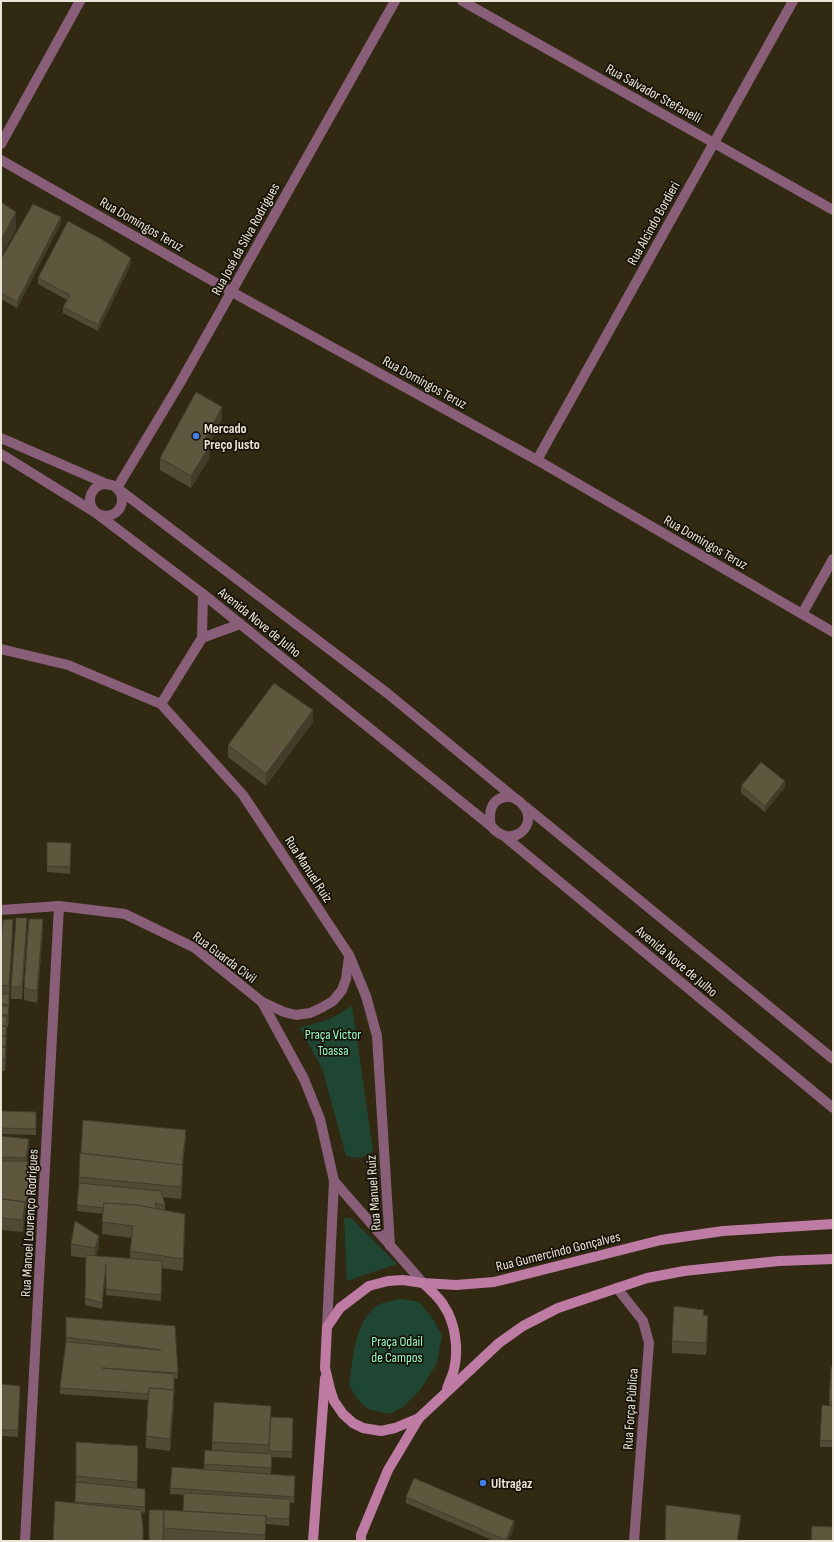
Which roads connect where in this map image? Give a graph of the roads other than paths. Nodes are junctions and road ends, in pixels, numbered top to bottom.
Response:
1 (80, 1) edge
2 (395, 1) edge
3 (462, 1) edge
4 (793, 1) edge
5 (714, 143) junction
6 (1, 144) edge
7 (1, 160) edge
8 (833, 210) edge
9 (232, 292) junction
10 (1, 438) edge
11 (1, 454) edge
12 (537, 460) junction
13 (113, 486) junction
14 (96, 513) junction
15 (833, 559) edge
16 (203, 594) junction
17 (802, 614) junction
18 (240, 624) junction
19 (833, 632) edge
20 (202, 638) junction
21 (1, 649) edge
22 (161, 704) junction
23 (517, 800) junction
24 (526, 807) junction
25 (491, 826) junction
26 (504, 836) junction
27 (59, 906) junction
28 (1, 910) edge
29 (349, 955) junction
30 (262, 1002) junction
31 (833, 1059) edge
32 (833, 1108) edge
33 (334, 1181) junction
34 (833, 1224) edge
35 (390, 1246) junction
36 (833, 1259) edge
37 (423, 1283) junction
38 (617, 1288) junction
39 (326, 1327) junction
40 (325, 1368) junction
41 (446, 1391) junction
42 (419, 1418) junction
43 (25, 1541) edge
44 (314, 1541) edge
45 (361, 1541) edge
46 (634, 1541) edge

1 - 6 street
2 - 9 street, Rua José da Silva Rodrigues
3 - 5 street, Rua Salvador Stefanelli
4 - 5 street, Rua Alcindo Bordieri
5 - 8 street, Rua Salvador Stefanelli
5 - 12 street, Rua Alcindo Bordieri
7 - 9 street, Rua Domingos Teruz
9 - 12 street, Rua Domingos Teruz
9 - 13 street, Rua José da Silva Rodrigues
10 - 13 street, Avenida Nove de Julho
11 - 14 street, Avenida Nove de Julho
12 - 17 street, Rua Domingos Teruz
13 - 14 street
13 - 14 street
13 - 23 street, Avenida Nove de Julho
14 - 16 street, Avenida Nove de Julho
15 - 17 street
16 - 18 street, Avenida Nove de Julho
16 - 20 street
17 - 19 street, Rua Domingos Teruz
18 - 20 street
18 - 25 street, Avenida Nove de Julho
20 - 22 street
21 - 22 street, Rua Manuel Ruiz
22 - 29 street, Rua Manuel Ruiz
23 - 24 street, Avenida Nove de Julho
23 - 25 street
24 - 26 street
24 - 31 street, Avenida Nove de Julho
25 - 26 street, Avenida Nove de Julho
26 - 32 street, Avenida Nove de Julho
27 - 28 street, Rua Guarda Civil
27 - 30 street, Rua Guarda Civil
27 - 43 street, Rua Manoel Lourenço Rodrigues
29 - 30 street, Rua Guarda Civil
29 - 35 street, Rua Manuel Ruiz
30 - 33 street
33 - 35 street
33 - 39 street
34 - 37 main road, Rua Gumercindo Gonçalves
35 - 37 street
36 - 38 main road
37 - 39 main road
37 - 41 main road
38 - 41 main road
38 - 46 street, Rua Força Pública
39 - 40 main road
40 - 42 main road
40 - 44 main road
41 - 42 main road
42 - 45 main road

